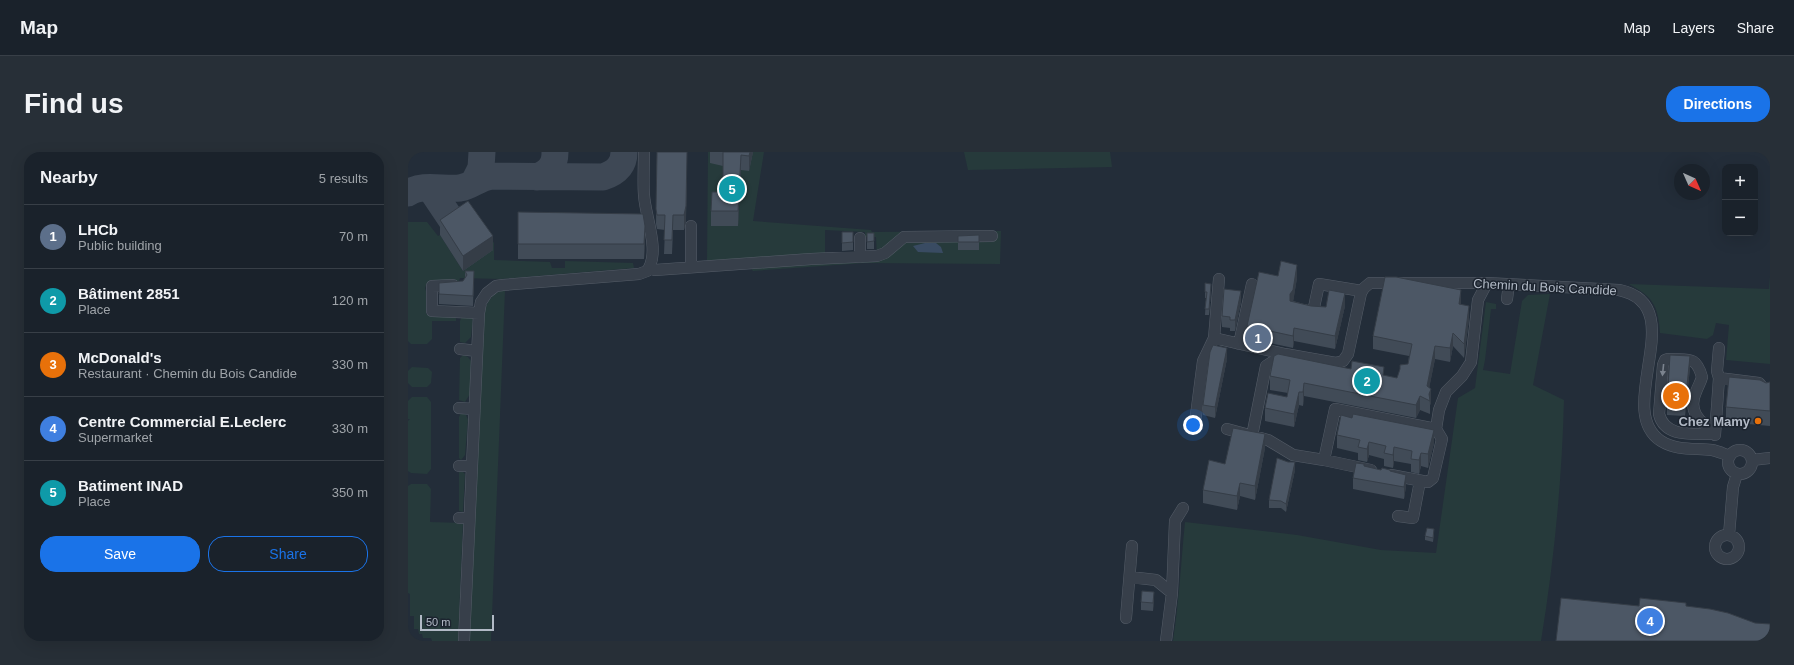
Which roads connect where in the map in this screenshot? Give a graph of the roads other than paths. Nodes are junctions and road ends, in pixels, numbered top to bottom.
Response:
1 (644, 152) edge
2 (691, 226) dead end
3 (992, 236) dead end
4 (860, 238) dead end
5 (860, 256) junction
6 (691, 267) junction
7 (649, 268) junction
8 (1219, 279) dead end
9 (1487, 283) junction
10 (1252, 284) dead end
11 (1509, 284) junction
12 (460, 285) edge
13 (1366, 287) junction
14 (1507, 299) dead end
15 (1297, 308) edge
16 (479, 313) junction
17 (1214, 338) junction
18 (1239, 344) junction
19 (1719, 348) dead end
20 (460, 349) dead end
21 (477, 350) junction
22 (1285, 354) junction
23 (1719, 378) junction
24 (1770, 392) edge
25 (459, 408) dead end
26 (474, 409) junction
27 (1195, 422) dead end
28 (1227, 429) dead end
29 (1436, 429) junction
30 (1715, 431) junction
31 (1252, 436) junction
32 (1713, 450) junction
33 (1730, 456) junction
34 (1770, 458) edge
35 (1324, 460) junction
36 (1752, 460) junction
37 (459, 466) dead end
38 (472, 466) junction
39 (1737, 474) junction
40 (1420, 481) junction
41 (1183, 508) dead end
42 (1398, 516) dead end
43 (1729, 535) dead end
44 (1132, 546) dead end
45 (1130, 577) junction
46 (1172, 593) junction
47 (1126, 618) dead end
48 (464, 641) edge
49 (1166, 641) edge

1 - 7 street
2 - 6 street
3 - 5 street
4 - 5 street
5 - 6 street
6 - 7 street
7 - 16 street
8 - 17 street
9 - 11 street, Chemin du Bois Candide
9 - 13 street, Chemin du Bois Candide
9 - 29 street
10 - 18 street
11 - 14 street
11 - 32 street, Chemin du Bois Candide
12 - 16 street
13 - 15 street, Chemin du Bois Candide
13 - 22 street
16 - 21 street
17 - 18 street
17 - 27 street
18 - 22 street
19 - 23 street
20 - 21 street
21 - 26 street
22 - 31 street
23 - 24 street
23 - 30 street
25 - 26 street
26 - 38 street
28 - 31 street
29 - 35 street
29 - 40 street
30 -> 30 street
30 - 32 street
31 - 35 street
32 - 33 street, Chemin du Bois Candide
33 - 36 street
33 - 39 street
34 - 36 street
35 - 40 street
36 - 39 street
37 - 38 street
38 - 48 street
39 - 43 street
40 - 42 street
41 - 46 street
44 - 45 street
45 - 46 street
45 - 47 street
46 - 49 street

